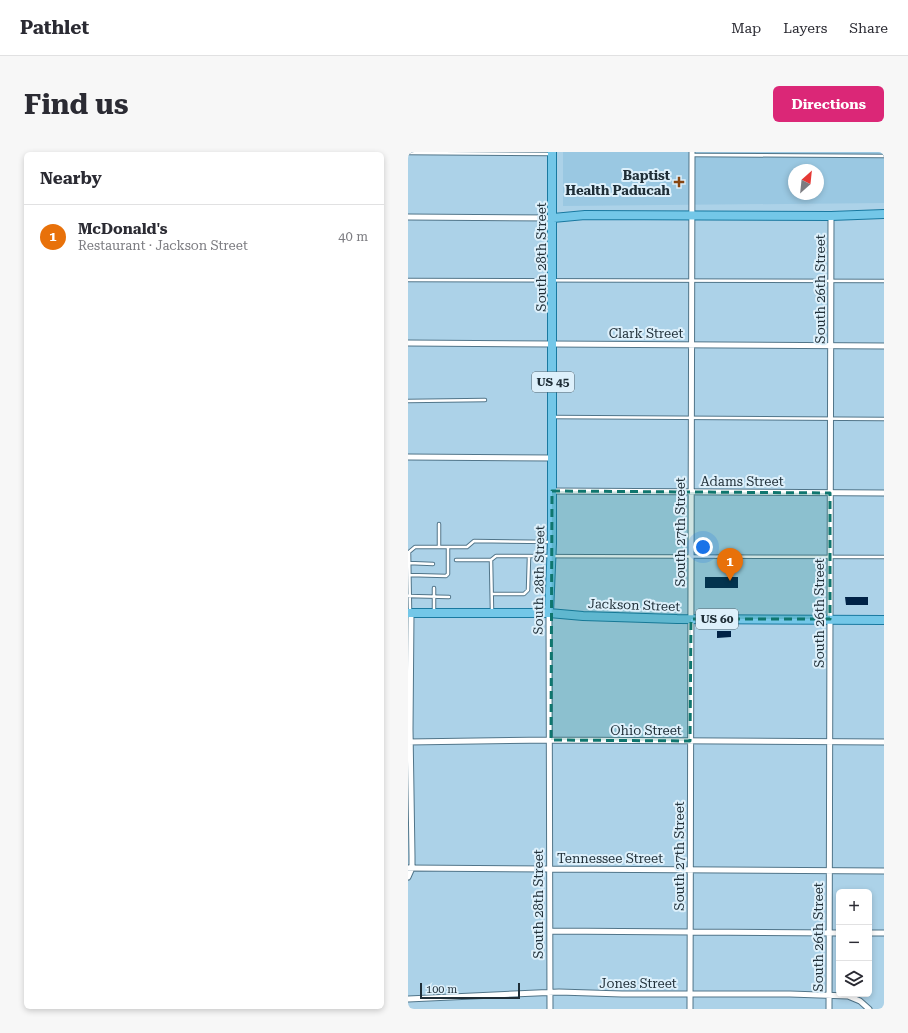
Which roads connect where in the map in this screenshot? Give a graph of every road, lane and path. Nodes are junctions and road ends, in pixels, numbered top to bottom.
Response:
1 (408, 153) edge
2 (552, 153) edge
3 (692, 153) edge
4 (832, 153) edge
5 (884, 156) edge
6 (884, 214) edge
7 (692, 215) junction
8 (831, 216) junction
9 (408, 217) edge
10 (553, 218) junction
11 (552, 279) junction
12 (408, 280) edge
13 (691, 280) junction
14 (831, 280) junction
15 (884, 281) edge
16 (408, 343) edge
17 (553, 344) junction
18 (691, 344) junction
19 (831, 345) junction
20 (884, 346) edge
21 (485, 400) dead end
22 (408, 401) edge
23 (553, 417) junction
24 (691, 418) junction
25 (831, 419) junction
26 (884, 419) edge
27 (408, 457) edge
28 (552, 458) junction
29 (552, 491) junction
30 (691, 492) junction
31 (830, 493) junction
32 (884, 493) edge
33 (439, 524) dead end
34 (552, 542) junction
35 (439, 547) junction
36 (448, 547) junction
37 (409, 552) edge
38 (552, 556) junction
39 (691, 556) junction
40 (529, 557) junction
41 (830, 557) junction
42 (884, 557) edge
43 (456, 560) dead end
44 (491, 560) junction
45 (409, 563) junction
46 (433, 564) dead end
47 (410, 575) junction
48 (434, 576) junction
49 (434, 580) dead end
50 (434, 588) dead end
51 (492, 594) junction
52 (409, 596) edge
53 (434, 596) junction
54 (449, 597) dead end
55 (409, 613) edge
56 (434, 613) junction
57 (492, 613) junction
58 (549, 613) junction
59 (691, 619) junction
60 (830, 619) junction
61 (884, 620) edge
62 (551, 740) junction
63 (690, 741) junction
64 (409, 742) edge
65 (830, 742) junction
66 (884, 742) edge
67 (410, 868) edge
68 (550, 869) junction
69 (690, 870) junction
70 (830, 871) junction
71 (884, 871) edge
72 (408, 877) edge
73 (550, 931) junction
74 (690, 932) junction
75 (830, 933) junction
76 (836, 933) edge
77 (872, 933) edge
78 (884, 933) edge
79 (550, 992) junction
80 (690, 994) junction
81 (829, 995) junction
82 (408, 999) edge
83 (868, 1007) edge
84 (550, 1009) edge
85 (690, 1009) edge
86 (829, 1009) edge

1 - 2 lane
2 - 10 main road, South 28th Street / US 45
3 - 4 lane
3 - 7 street, South 27th Street
4 - 5 lane
6 - 8 main road
7 - 8 main road
7 - 10 main road
7 - 13 street, South 27th Street
8 - 14 street, South 26th Street
9 - 10 street
10 - 11 main road, South 28th Street / US 45
11 - 12 lane
11 - 13 lane
11 - 17 main road, South 28th Street / US 45
13 - 14 lane
13 - 18 street, South 27th Street
14 - 15 lane
14 - 19 street, South 26th Street
16 - 17 street, Clark Street
17 - 18 street, Clark Street
17 - 23 main road, South 28th Street / US 45
18 - 19 street, Clark Street
18 - 24 street, South 27th Street
19 - 20 street, Clark Street
19 - 25 street, South 26th Street
21 - 22 lane
23 - 24 lane
23 - 28 main road, South 28th Street / US 45
24 - 25 lane
24 - 30 street, South 27th Street
25 - 26 lane
25 - 31 street, South 26th Street
27 - 28 street
28 - 29 main road, South 28th Street / US 45
29 - 30 street, Adams Street
29 - 34 main road, South 28th Street / US 45
30 - 31 street, Adams Street
30 - 39 street, South 27th Street
31 - 32 street, Adams Street
31 - 41 street, South 26th Street
33 - 35 lane
34 - 36 lane
34 - 38 main road, South 28th Street / US 45
35 - 36 lane
35 - 37 lane
36 - 48 lane
37 - 45 lane
38 - 39 lane
38 - 40 lane
38 - 58 main road, South 28th Street / US 45
39 - 41 lane
39 - 59 street, South 27th Street
40 - 44 lane
40 - 51 lane
41 - 42 lane
41 - 60 street, South 26th Street
43 - 44 lane
44 - 51 lane
45 - 46 lane
45 - 47 lane
47 - 48 lane
47 - 52 lane
48 - 49 lane
50 - 53 lane
51 - 57 lane
52 - 53 lane
52 - 55 lane
53 - 54 lane
53 - 56 lane
55 - 56 main road, Jackson Street
55 - 64 street
56 - 57 main road, Jackson Street
57 - 58 main road, Jackson Street
58 - 59 main road, Jackson Street / US 60
58 - 62 street, South 28th Street
59 - 60 main road, Jackson Street / US 60
59 - 63 street, South 27th Street
60 - 61 main road, Jackson Street / US 60
60 - 65 street, South 26th Street
62 - 63 street, Ohio Street
62 - 64 street, Ohio Street
62 - 68 street, South 28th Street
63 - 65 street, Ohio Street
63 - 69 street, South 27th Street
64 - 67 street
65 - 66 street, Ohio Street
65 - 70 street, South 26th Street
67 - 68 street, Tennessee Street
67 - 72 street
68 - 69 street, Tennessee Street
68 - 73 street, South 28th Street
69 - 70 street, Tennessee Street
69 - 74 street, South 27th Street
70 - 71 street, Tennessee Street
70 - 75 street, South 26th Street
73 - 74 street
73 - 79 street, South 28th Street
74 - 75 street
74 - 80 street, South 27th Street
75 - 76 street
75 - 81 street, South 26th Street
77 - 78 street
79 - 80 street, Jones Street
79 - 82 street, Jones Street
79 - 84 street, South 28th Street
80 - 81 street, Jones Street
80 - 85 street, South 27th Street
81 - 83 street, Jones Street
81 - 86 street, South 26th Street

